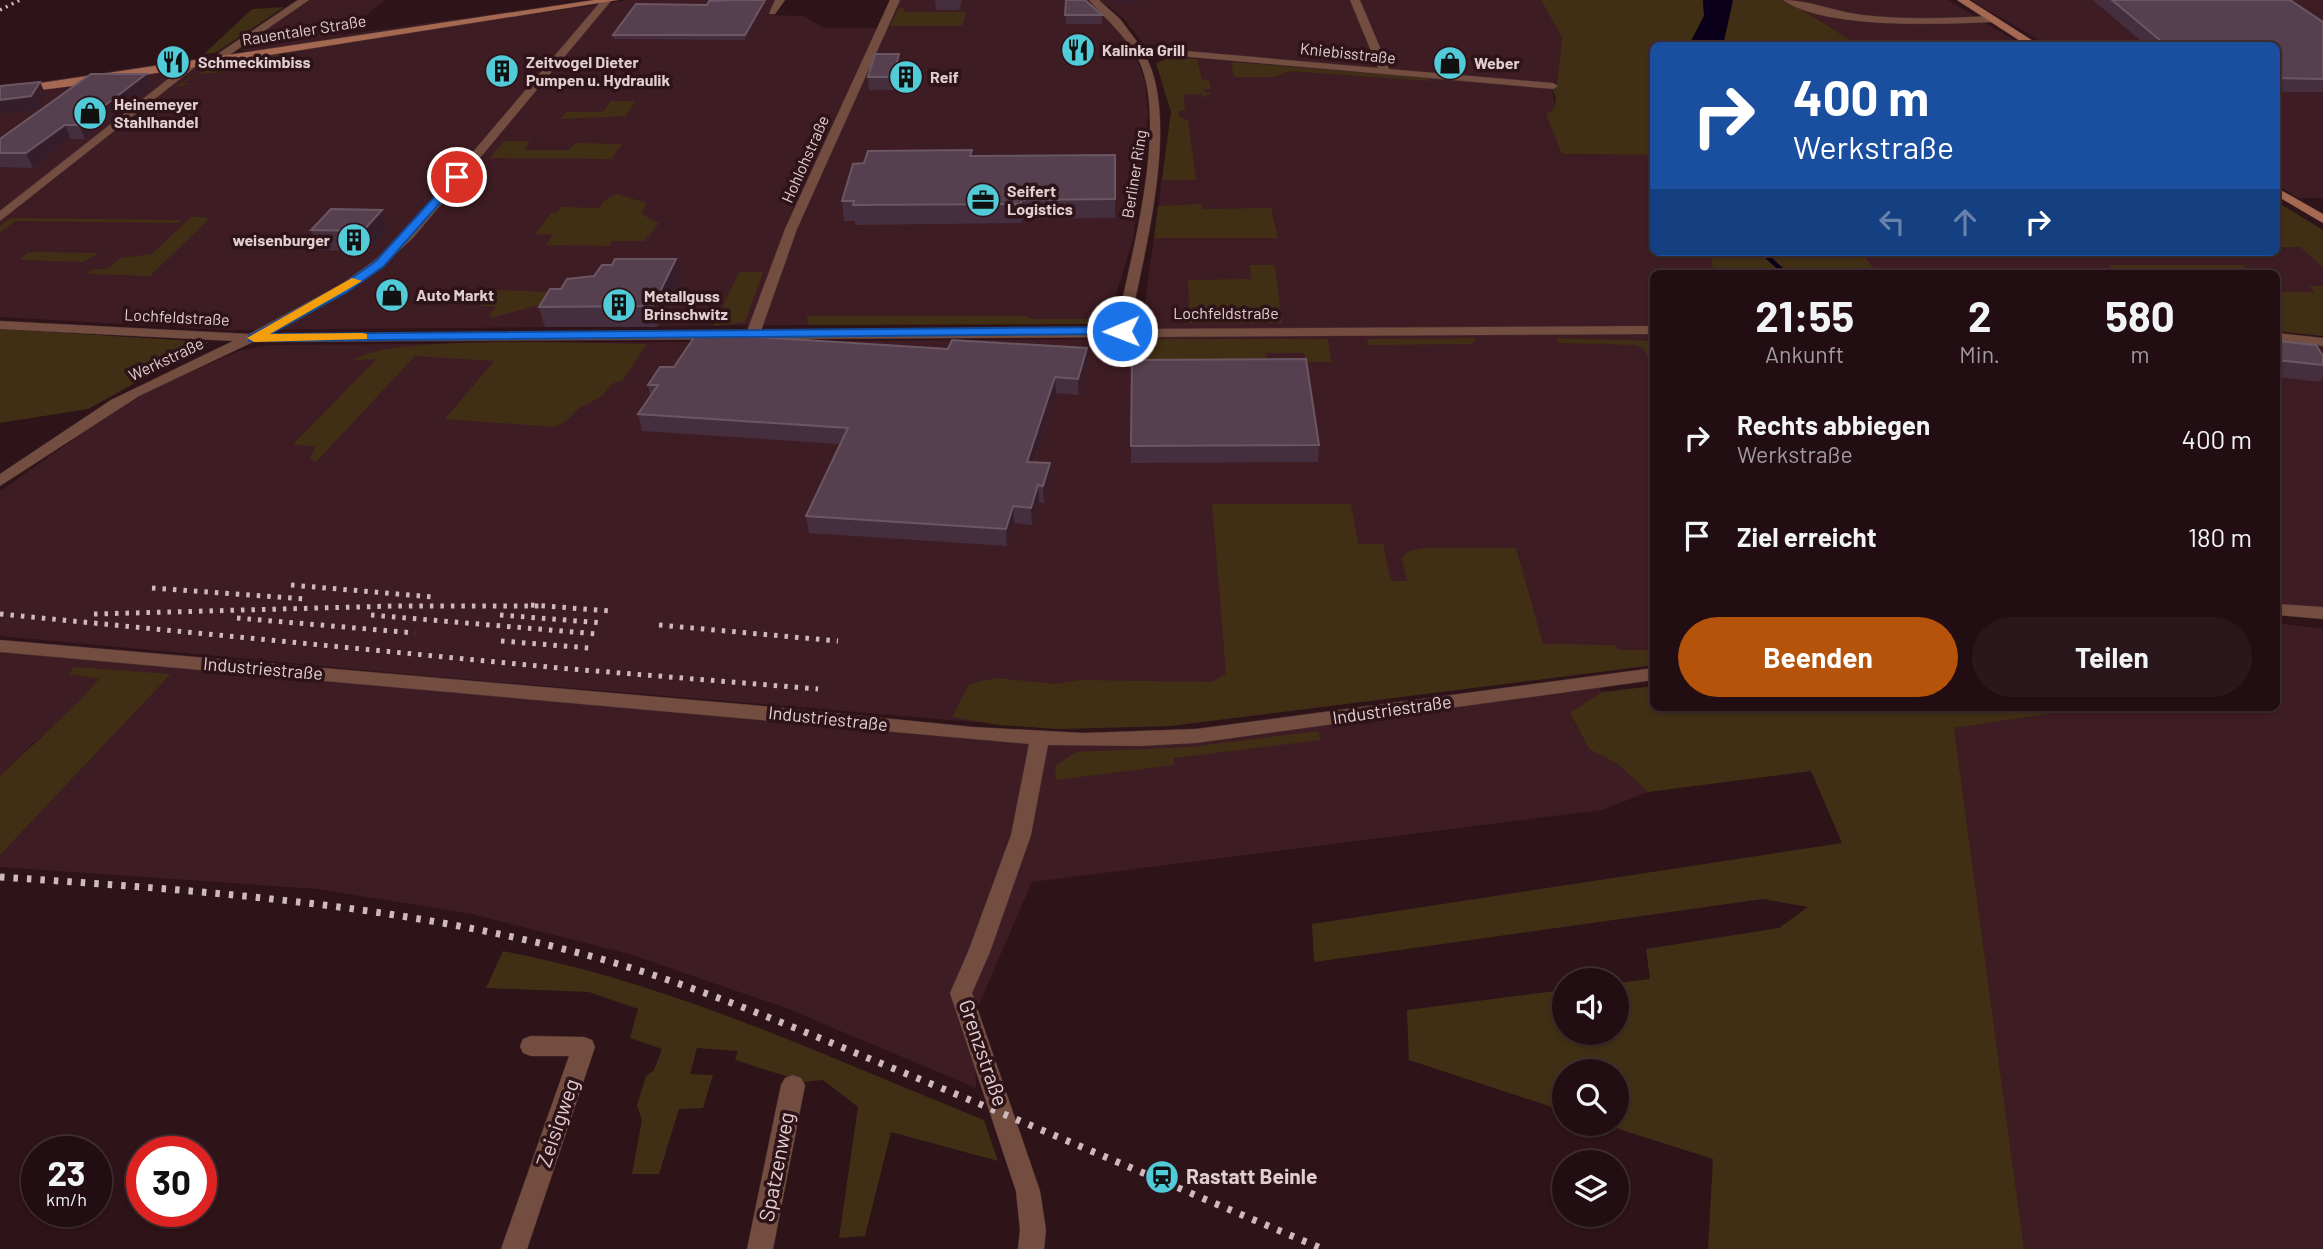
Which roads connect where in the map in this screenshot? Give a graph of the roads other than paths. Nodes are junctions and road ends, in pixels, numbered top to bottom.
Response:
1 (304, 0) edge
2 (780, 0) edge
3 (895, 0) edge
4 (1094, 0) edge
5 (1355, 0) edge
6 (1788, 0) edge
7 (1962, 0) edge
8 (610, 1) edge
9 (1799, 5) junction
10 (772, 12) dead end
11 (1983, 13) junction
12 (1937, 19) junction
13 (1993, 19) junction
14 (1828, 22) dead end
15 (2030, 42) edge
16 (1140, 50) junction
17 (214, 61) junction
18 (194, 64) junction
19 (1384, 70) junction
20 (1553, 86) dead end
21 (0, 92) edge
22 (2280, 193) edge
23 (0, 218) edge
24 (2323, 219) edge
25 (0, 325) edge
26 (1650, 330) edge
27 (1122, 331) junction
28 (752, 334) junction
29 (2280, 337) edge
30 (254, 338) junction
31 (2323, 342) edge
32 (0, 481) edge
33 (2280, 610) edge
34 (2323, 613) edge
35 (0, 646) edge
36 (1650, 675) edge
37 (1038, 740) junction
38 (531, 1046) dead end
39 (793, 1085) dead end
40 (514, 1249) edge
41 (760, 1249) edge
42 (1031, 1249) edge

1 - 17 street
2 - 10 street
3 - 28 street, Hohlohstraße
4 - 16 street, Berliner Ring
5 - 19 street
6 - 9 street
7 - 11 street
8 - 17 street, Rauentaler Straße
8 - 30 street, Werkstraße
9 - 12 street
9 - 14 street
11 - 12 street
11 - 13 street
12 - 13 street
13 - 15 street
16 - 19 street, Kniebisstraße
16 - 27 street, Berliner Ring
17 - 18 street, Rauentaler Straße
18 - 21 street, Rauentaler Straße
18 - 23 street
19 - 20 street, Kniebisstraße
22 - 24 street
25 - 30 street, Lochfeldstraße
26 - 27 street, Lochfeldstraße
27 - 28 street, Lochfeldstraße
28 - 30 street, Lochfeldstraße
29 - 31 street
30 - 32 street, Werkstraße
33 - 34 street
35 - 37 street, Industriestraße
36 - 37 street, Industriestraße
37 - 42 street, Grenzstraße
38 - 40 street, Zeisigweg
39 - 41 street, Spatzenweg

